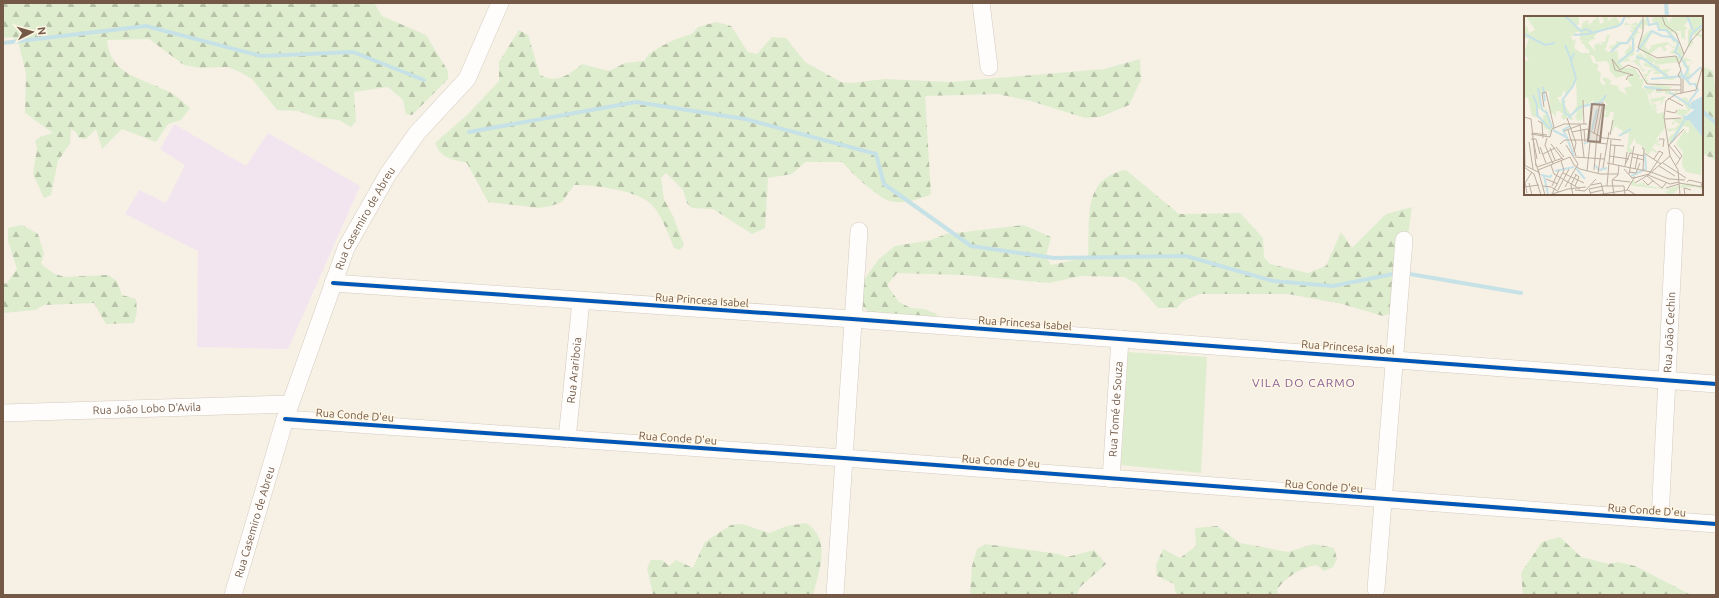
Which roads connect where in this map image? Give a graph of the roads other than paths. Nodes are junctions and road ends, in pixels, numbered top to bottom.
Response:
1 (500, 3) edge
2 (981, 3) edge
3 (989, 67) dead end
4 (1675, 217) dead end
5 (859, 231) dead end
6 (1404, 240) dead end
7 (333, 283) junction
8 (581, 301) junction
9 (852, 319) junction
10 (1120, 339) junction
11 (1395, 359) junction
12 (1667, 380) junction
13 (1716, 384) edge
14 (288, 412) junction
15 (3, 413) edge
16 (567, 439) junction
17 (844, 458) junction
18 (1111, 479) junction
19 (1384, 499) junction
20 (1660, 520) junction
21 (1716, 524) edge
22 (1376, 589) dead end
23 (233, 595) edge
24 (835, 595) edge

1 - 7 street, Rua Casemiro de Abreu
2 - 3 street
4 - 12 street, Rua João Cechin
5 - 9 street
6 - 11 street
7 - 8 street, Rua Princesa Isabel
7 - 14 street, Rua Casemiro de Abreu
8 - 9 street, Rua Princesa Isabel
8 - 16 street, Rua Arariboia
9 - 10 street, Rua Princesa Isabel
9 - 17 street
10 - 11 street, Rua Princesa Isabel
10 - 18 street, Rua Tomé de Souza
11 - 12 street, Rua Princesa Isabel
11 - 19 street
12 - 13 street, Rua Princesa Isabel
12 - 20 street, Rua João Cechin
14 - 15 street, Rua João Lobo D'Avila
14 - 16 street, Rua Conde D'eu
14 - 23 street, Rua Casemiro de Abreu
16 - 17 street, Rua Conde D'eu
17 - 18 street, Rua Conde D'eu
17 - 24 street
18 - 19 street, Rua Conde D'eu
19 - 20 street, Rua Conde D'eu
19 - 22 street
20 - 21 street, Rua Conde D'eu

